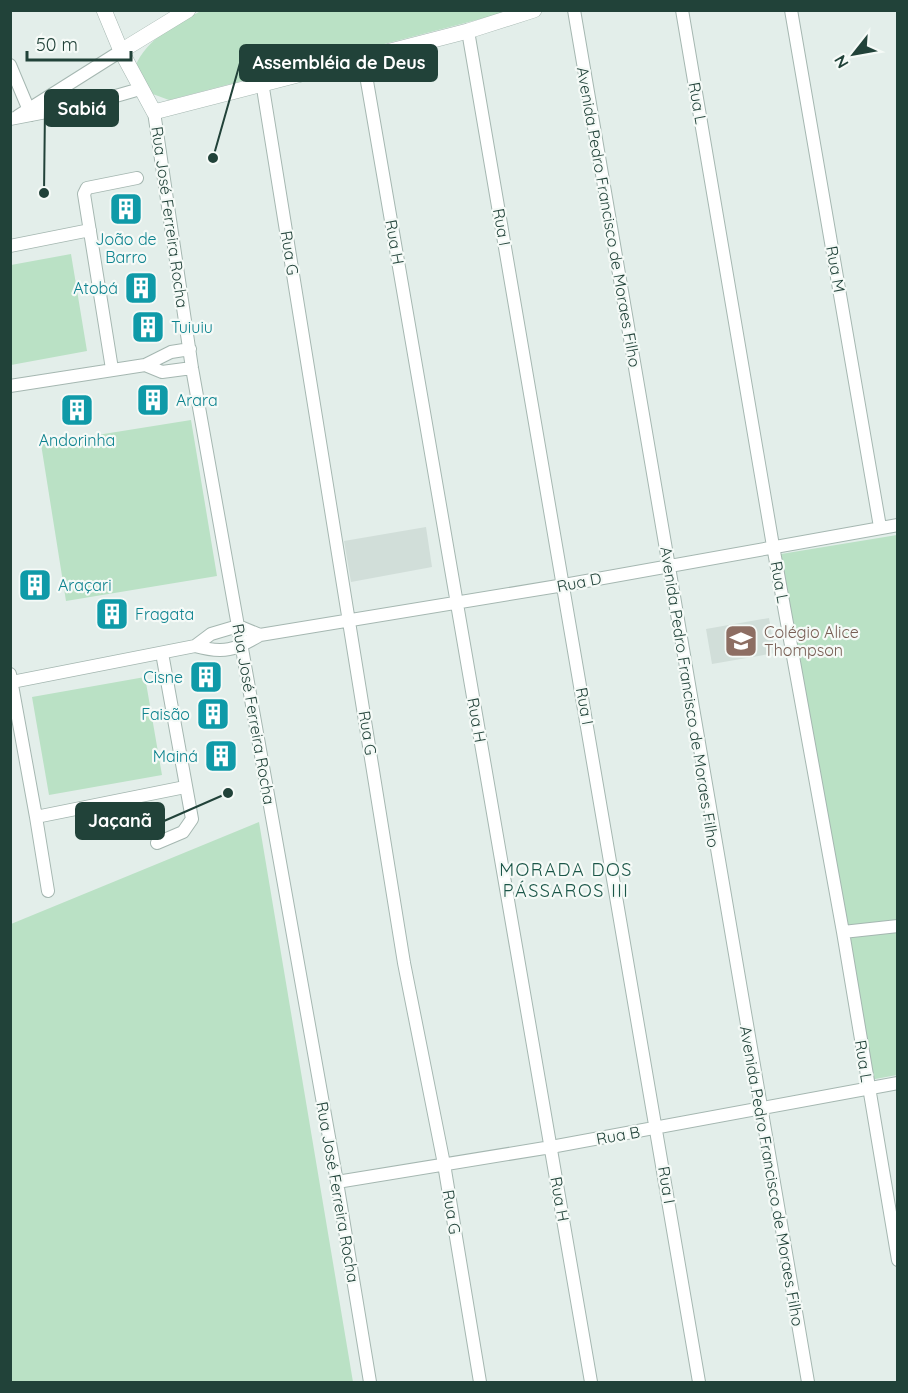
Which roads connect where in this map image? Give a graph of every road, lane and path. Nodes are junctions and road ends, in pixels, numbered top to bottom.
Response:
1 (104, 10) edge
2 (188, 10) edge
3 (534, 10) edge
4 (574, 10) edge
5 (682, 10) edge
6 (791, 10) edge
7 (468, 30) junction
8 (121, 51) junction
9 (363, 58) junction
10 (10, 65) edge
11 (262, 82) junction
12 (140, 89) junction
13 (30, 112) junction
14 (154, 112) junction
15 (13, 118) edge
16 (137, 178) dead end
17 (90, 230) junction
18 (10, 246) edge
19 (190, 349) junction
20 (145, 365) junction
21 (192, 368) junction
22 (112, 369) junction
23 (10, 386) edge
24 (897, 525) edge
25 (880, 527) junction
26 (773, 546) junction
27 (669, 565) junction
28 (564, 585) junction
29 (457, 603) junction
30 (350, 621) junction
31 (238, 626) junction
32 (260, 635) junction
33 (195, 646) junction
34 (241, 646) junction
35 (162, 653) junction
36 (11, 678) edge
37 (186, 787) junction
38 (36, 817) junction
39 (157, 843) dead end
40 (48, 891) dead end
41 (897, 926) edge
42 (843, 932) junction
43 (897, 1083) edge
44 (868, 1089) junction
45 (760, 1107) junction
46 (657, 1127) junction
47 (551, 1147) junction
48 (444, 1164) junction
49 (337, 1182) junction
50 (897, 1260) edge
51 (370, 1383) edge
52 (480, 1383) edge
53 (591, 1383) edge
54 (699, 1383) edge
55 (808, 1383) edge

1 - 8 street, Rua José Ferreira Rocha
2 - 8 street
3 - 7 street
4 - 27 street, Avenida Pedro Francisco de Moraes Filho
5 - 26 street, Rua L
6 - 25 street, Rua M
7 - 9 street
7 - 28 street, Rua I
8 - 12 street, Rua José Ferreira Rocha
8 - 13 street
9 - 11 street
9 - 29 street, Rua H
10 - 13 street
11 - 14 street
11 - 30 street, Rua G
12 - 13 street
12 - 14 street, Rua José Ferreira Rocha
13 - 15 street
14 - 19 street, Rua José Ferreira Rocha
16 - 17 street
17 - 18 street
17 - 22 street
19 - 20 street
19 - 21 street, Rua José Ferreira Rocha
20 - 21 street
20 - 22 street
21 - 31 street, Rua José Ferreira Rocha
22 - 23 street
24 - 25 street, Rua D
25 - 26 street, Rua D
26 - 27 street, Rua D
26 - 42 street, Rua L
27 - 28 street, Rua D
27 - 45 street, Avenida Pedro Francisco de Moraes Filho
28 - 29 street, Rua D
28 - 46 street, Rua I
29 - 30 street, Rua D
29 - 47 street, Rua H
30 - 32 street, Rua D
30 - 48 street, Rua G
31 - 32 street
31 - 33 street
31 - 34 street, Rua José Ferreira Rocha
32 - 34 street, Rua D
33 - 34 street
33 - 35 street
34 - 49 street, Rua José Ferreira Rocha
35 - 36 street
35 - 37 street
36 - 38 street
37 - 38 street
37 - 39 street
38 - 40 street
41 - 42 street
42 - 44 street, Rua L
43 - 44 street, Rua B
44 - 45 street, Rua B
44 - 50 street, Rua L
45 - 46 street, Rua B
45 - 55 street, Avenida Pedro Francisco de Moraes Filho
46 - 47 street, Rua B
46 - 54 street, Rua I
47 - 48 street, Rua B
47 - 53 street, Rua H
48 - 49 street, Rua B
48 - 52 street, Rua G
49 - 51 street, Rua José Ferreira Rocha

